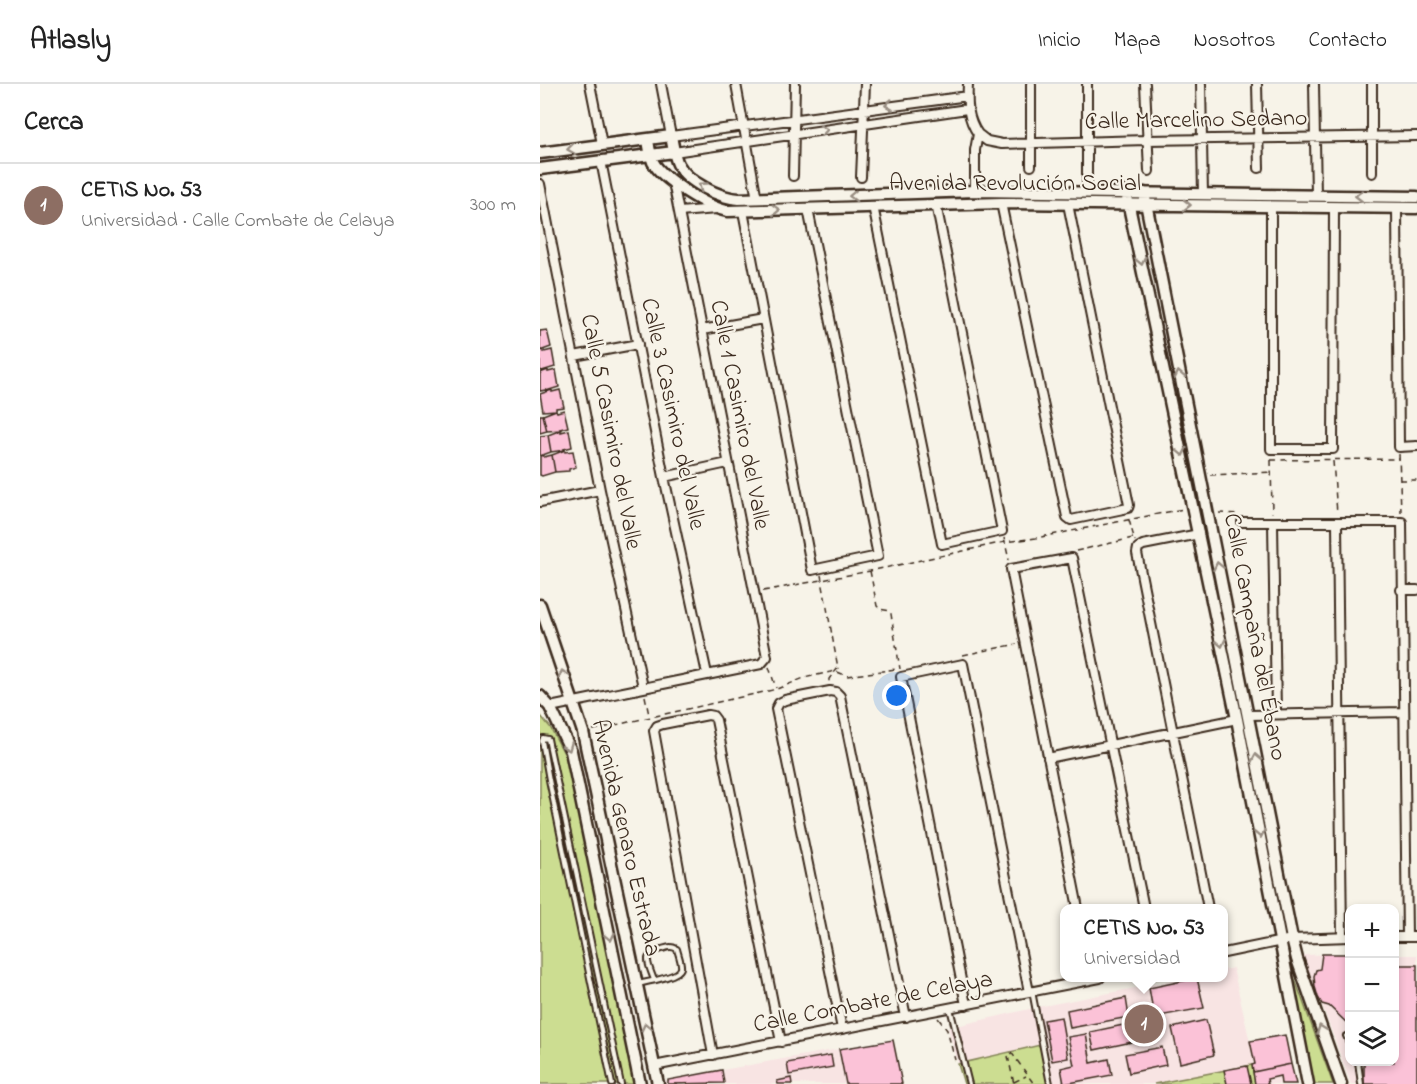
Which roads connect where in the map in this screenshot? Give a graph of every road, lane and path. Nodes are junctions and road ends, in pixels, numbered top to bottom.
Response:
1 (590, 84) edge
2 (662, 84) edge
3 (735, 84) edge
4 (795, 84) edge
5 (865, 84) edge
6 (968, 84) edge
7 (1031, 84) edge
8 (1087, 84) edge
9 (1144, 84) edge
10 (1201, 84) edge
11 (1257, 84) edge
12 (1314, 84) edge
13 (1372, 84) edge
14 (968, 96) junction
15 (864, 108) junction
16 (967, 109) junction
17 (794, 118) junction
18 (863, 125) junction
19 (743, 126) junction
20 (978, 134) junction
21 (794, 135) junction
22 (671, 136) junction
23 (1372, 136) junction
24 (1417, 136) edge
25 (1259, 138) junction
26 (1314, 138) junction
27 (648, 139) junction
28 (1202, 139) junction
29 (1147, 140) junction
30 (745, 141) junction
31 (1087, 141) junction
32 (602, 144) junction
33 (1031, 144) junction
34 (674, 152) junction
35 (540, 153) edge
36 (651, 155) junction
37 (601, 161) junction
38 (1031, 166) dead end
39 (1259, 168) dead end
40 (540, 169) edge
41 (1149, 171) dead end
42 (1372, 173) dead end
43 (793, 176) dead end
44 (861, 177) dead end
45 (673, 181) junction
46 (540, 184) edge
47 (975, 191) junction
48 (1126, 192) junction
49 (1088, 193) junction
50 (1203, 195) junction
51 (1316, 196) junction
52 (1417, 197) edge
53 (757, 199) junction
54 (1144, 199) junction
55 (1001, 203) junction
56 (936, 204) junction
57 (1068, 204) junction
58 (1129, 204) junction
59 (873, 206) junction
60 (1271, 207) junction
61 (1334, 207) junction
62 (1397, 208) junction
63 (1417, 208) edge
64 (718, 209) junction
65 (808, 209) junction
66 (743, 211) junction
67 (679, 212) junction
68 (543, 213) edge
69 (1149, 222) junction
70 (1134, 224) junction
71 (763, 319) junction
72 (702, 330) junction
73 (638, 344) junction
74 (574, 356) junction
75 (1417, 446) edge
76 (1399, 447) junction
77 (1399, 459) junction
78 (1333, 460) junction
79 (728, 463) junction
80 (1272, 472) junction
81 (1200, 476) junction
82 (664, 477) junction
83 (1400, 480) junction
84 (1417, 480) edge
85 (600, 490) junction
86 (540, 502) edge
87 (1193, 507) junction
88 (1129, 520) junction
89 (1242, 522) dead end
90 (1402, 522) junction
91 (1273, 523) junction
92 (1338, 523) junction
93 (1002, 531) junction
94 (1198, 534) junction
95 (1134, 538) junction
96 (1005, 542) junction
97 (1141, 546) junction
98 (867, 558) junction
99 (1072, 558) junction
100 (816, 569) junction
101 (1011, 569) junction
102 (870, 571) junction
103 (822, 579) junction
104 (1401, 590) junction
105 (1417, 590) edge
106 (754, 592) junction
107 (541, 611) edge
108 (1228, 618) junction
109 (1216, 621) junction
110 (1025, 642) junction
111 (766, 659) junction
112 (963, 660) junction
113 (835, 671) junction
114 (900, 673) junction
115 (707, 674) junction
116 (643, 687) junction
117 (777, 689) junction
118 (830, 691) junction
119 (540, 696) edge
120 (572, 702) junction
121 (549, 707) junction
122 (1340, 712) junction
123 (1403, 712) junction
124 (1276, 713) junction
125 (1248, 715) junction
126 (650, 716) junction
127 (1237, 719) junction
128 (583, 732) junction
129 (1173, 732) junction
130 (1110, 745) junction
131 (1048, 758) junction
132 (1077, 904) edge
133 (1143, 904) edge
134 (1207, 904) edge
135 (1345, 904) edge
136 (1345, 937) edge
137 (1399, 937) edge
138 (1407, 937) junction
139 (1417, 937) edge
140 (1287, 940) junction
141 (1228, 951) edge
142 (654, 980) junction
143 (1074, 982) edge
144 (637, 984) junction
145 (1030, 991) junction
146 (966, 1005) junction
147 (950, 1008) junction
148 (931, 1011) junction
149 (906, 1017) junction
150 (842, 1029) junction
151 (781, 1042) junction
152 (713, 1055) junction
153 (1008, 1056) dead end
154 (1009, 1060) junction
155 (956, 1061) dead end
156 (654, 1066) junction
157 (1359, 1066) edge
158 (1027, 1076) junction
159 (1014, 1083) edge
160 (612, 1084) edge
161 (621, 1084) edge
162 (640, 1084) edge
163 (658, 1084) edge
164 (969, 1084) edge
165 (1034, 1084) edge
166 (1050, 1084) edge
167 (1308, 1084) edge
168 (1341, 1084) edge
169 (1361, 1084) edge

1 - 32 street
2 - 22 street
3 - 19 street
4 - 17 street
5 - 15 street
6 - 14 street
7 - 33 street
8 - 31 street
9 - 29 street
10 - 28 street
11 - 25 street
12 - 26 street
13 - 23 street
14 -> 15 street
14 - 16 street
15 - 17 street
15 - 18 street
16 - 18 street
16 - 20 street
17 - 19 street
17 - 21 street
21 -> 18 street
18 - 44 street
19 - 22 street
19 - 30 street
20 - 33 street, Calle Marcelino Sedano
20 - 47 street
21 - 30 street
21 - 43 street
22 - 27 street
22 - 34 street, Avenida Revolución Social
23 - 24 street, Calle Marcelino Sedano
23 - 26 street, Calle Marcelino Sedano
23 - 42 street
25 - 26 street, Calle Marcelino Sedano
25 - 28 street, Calle Marcelino Sedano
25 - 39 street
26 - 51 street
27 - 32 street
27 - 36 street, Avenida Revolución Social
28 - 29 street, Calle Marcelino Sedano
28 - 50 street
29 - 31 street, Calle Marcelino Sedano
29 - 41 street
30 - 34 street
30 - 53 street
31 - 33 street, Calle Marcelino Sedano
31 - 49 street
32 -> 35 street
33 - 38 street
34 - 36 street
53 -> 34 street, Avenida Revolución Social
36 - 37 street
36 - 45 street, Avenida Revolución Social
37 - 40 street
37 - 73 street, Calle 3 Casimiro del Valle
45 - 64 street, Avenida Revolución Social
45 - 67 street, Calle 1 Casimiro del Valle
46 - 68 street, Calle 5 Casimiro del Valle
47 - 49 street, Avenida Revolución Social
47 -> 53 street, Avenida Revolución Social
48 - 49 street, Avenida Revolución Social
48 - 54 street, Avenida Revolución Social
48 - 58 street, Calle Campaña del Ébano
50 - 51 street, Avenida Revolución Social
50 - 54 street, Avenida Revolución Social
52 -> 51 street, Avenida Revolución Social
54 - 58 street, Avenida Revolución Social
54 -> 60 street, Avenida Revolución Social
54 - 69 street, Calle Campaña del Ébano
55 - 56 street, Avenida Revolución Social
55 - 57 street, Avenida Revolución Social
55 - 57 street
56 - 59 street, Avenida Revolución Social
56 - 93 street
57 - 58 street, Avenida Revolución Social
58 - 70 street, Calle Campaña del Ébano
59 - 65 street, Avenida Revolución Social
59 - 93 street
60 - 61 street, Avenida Revolución Social
60 - 61 street
61 - 62 street, Avenida Revolución Social
62 - 63 street, Avenida Revolución Social
62 - 76 street
64 - 66 street, Avenida Revolución Social
64 - 67 street
66 -> 65 street, Avenida Revolución Social
65 - 98 street
66 - 71 street
67 - 72 street, Calle 1 Casimiro del Valle
68 - 74 street, Calle 5 Casimiro del Valle
69 - 70 street
81 -> 69 street, Calle Campaña del Ébano
70 -> 87 street, Calle Campaña del Ébano
71 - 72 street
71 - 100 street
72 - 79 street, Calle 1 Casimiro del Valle
73 - 74 street
73 - 82 street, Calle 3 Casimiro del Valle
74 - 85 street, Calle 5 Casimiro del Valle
75 - 76 street
76 - 77 path
77 - 78 path
77 - 83 path
78 - 80 path
78 - 92 path
79 - 82 street
79 - 106 street, Calle 1 Casimiro del Valle
80 - 81 path
80 - 91 path
108 -> 81 street, Calle Campaña del Ébano
82 - 115 street, Calle 3 Casimiro del Valle
83 - 84 path
83 - 90 path
85 - 86 street
85 - 116 street, Calle 5 Casimiro del Valle
87 - 88 path
87 - 94 street, Calle Campaña del Ébano
88 - 95 path
88 - 96 path
89 - 91 street
90 - 92 street
90 - 104 street
91 - 92 street
91 - 124 street
92 - 122 street
93 - 96 path
94 - 97 street
94 - 109 street, Calle Campaña del Ébano
95 - 97 path
95 - 99 path
96 - 101 path
96 - 102 path
97 - 129 street
98 - 100 street
98 - 102 path
99 - 101 street
99 - 130 street
100 - 103 path
101 - 110 street
102 - 103 path
102 - 114 path
103 - 106 path
103 - 113 path
104 - 105 street
104 - 123 street
106 - 111 street, Calle 1 Casimiro del Valle
120 -> 107 street, Avenida Genaro Estrada
108 - 109 street
108 - 125 street, Calle Campaña del Ébano
109 -> 127 street, Calle Campaña del Ébano
110 - 112 path
110 - 131 street
111 - 115 street
111 - 117 path
112 - 114 street
112 - 145 street
113 - 114 path
113 - 117 path
113 - 118 path
114 - 146 street
115 - 116 street
116 - 120 street
116 - 126 path
117 - 126 path
118 - 149 street
118 - 150 street
119 - 121 street, Avenida Genaro Estrada
120 - 121 street
120 - 128 street, Avenida Genaro Estrada
121 -> 162 street, Avenida Genaro Estrada
122 - 123 street
122 - 124 street
122 - 135 street
123 - 138 street
124 - 125 street
140 -> 125 street, Calle Campaña del Ébano
126 - 128 path
127 - 129 street
127 -> 140 street, Calle Campaña del Ébano
128 - 144 street, Avenida Genaro Estrada
129 - 130 street
129 - 134 street
130 - 131 street
130 - 133 street
131 - 132 street
136 - 140 street
137 - 138 street
138 - 139 street
140 - 141 street
140 - 167 street, Calle Campaña del Ébano
168 -> 140 street, Calle Campaña del Ébano
142 - 142 lane
142 - 144 lane
143 - 145 street, Calle Combate de Celaya
156 -> 144 street, Avenida Genaro Estrada
145 - 146 street, Calle Combate de Celaya
145 - 166 lane
146 - 147 street, Calle Combate de Celaya
147 - 148 street, Calle Combate de Celaya
147 - 164 lane
148 - 149 street, Calle Combate de Celaya
148 - 155 path
149 - 150 street, Calle Combate de Celaya
150 - 151 street, Calle Combate de Celaya
151 - 152 street, Calle Combate de Celaya
151 - 152 street
152 - 156 street, Calle Combate de Celaya
153 - 154 path
154 - 158 path
154 - 159 path
156 - 163 street, Avenida Genaro Estrada
157 - 169 lane
158 - 159 path
158 - 165 path
160 - 161 lane

